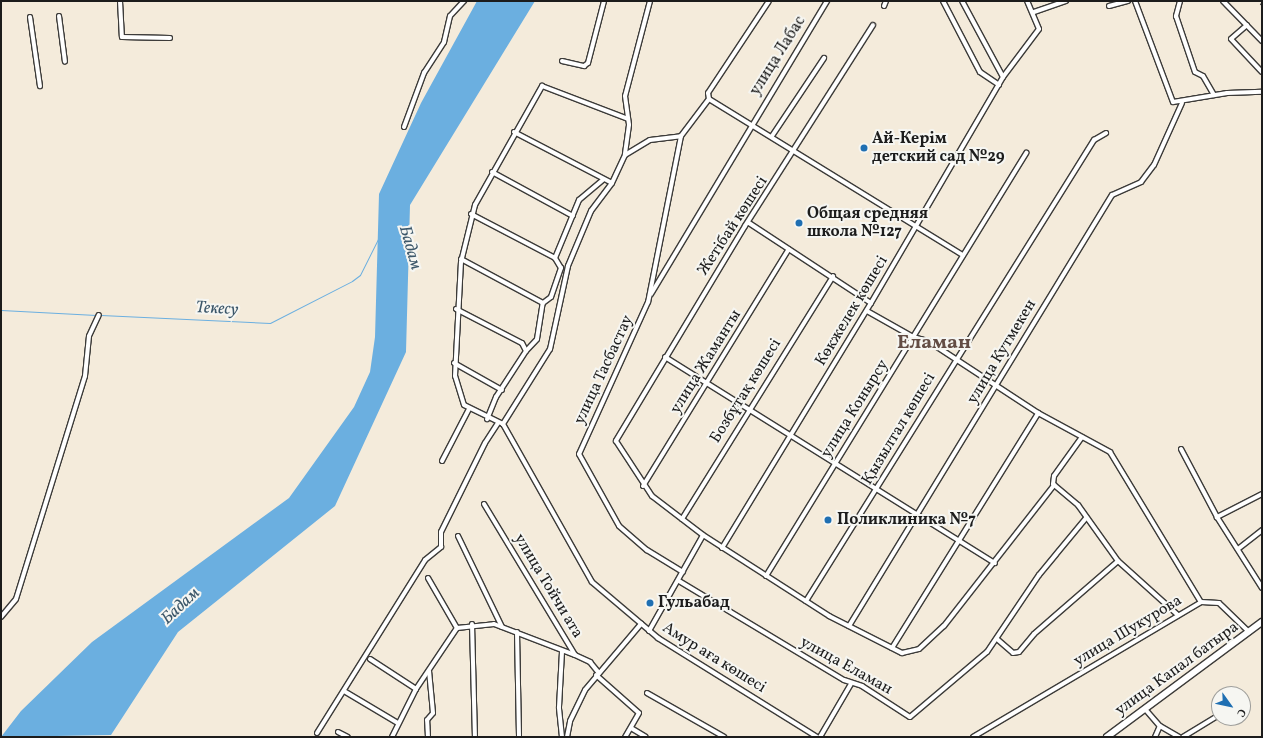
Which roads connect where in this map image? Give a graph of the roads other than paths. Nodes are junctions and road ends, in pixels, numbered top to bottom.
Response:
1 (120, 1) edge
2 (464, 1) edge
3 (604, 1) edge
4 (650, 1) edge
5 (769, 1) edge
6 (827, 1) edge
7 (886, 1) edge
8 (943, 1) edge
9 (962, 1) edge
10 (1027, 1) edge
11 (1066, 1) edge
12 (1128, 1) edge
13 (1135, 1) edge
14 (1180, 1) edge
15 (1223, 1) edge
16 (884, 6) dead end
17 (1109, 6) dead end
18 (1034, 12) junction
19 (59, 16) dead end
20 (30, 17) dead end
21 (873, 25) dead end
22 (1247, 25) junction
23 (170, 38) dead end
24 (1262, 40) edge
25 (824, 58) dead end
26 (562, 61) dead end
27 (65, 62) dead end
28 (1262, 72) edge
29 (1003, 77) junction
30 (999, 85) junction
31 (40, 86) dead end
32 (1262, 92) edge
33 (1214, 95) junction
34 (709, 99) junction
35 (1182, 102) junction
36 (628, 119) junction
37 (751, 124) junction
38 (404, 127) dead end
39 (514, 132) junction
40 (1106, 133) dead end
41 (681, 136) junction
42 (772, 136) junction
43 (795, 150) junction
44 (1026, 153) dead end
45 (625, 155) junction
46 (492, 172) junction
47 (603, 180) junction
48 (612, 183) junction
49 (471, 214) junction
50 (573, 216) junction
51 (749, 223) junction
52 (918, 225) junction
53 (789, 249) junction
54 (963, 255) junction
55 (554, 257) junction
56 (461, 259) junction
57 (833, 276) junction
58 (649, 296) junction
59 (543, 303) junction
60 (872, 303) junction
61 (456, 309) junction
62 (867, 311) junction
63 (99, 315) dead end
64 (913, 337) junction
65 (526, 351) junction
66 (665, 357) junction
67 (956, 360) junction
68 (454, 363) junction
69 (708, 383) junction
70 (996, 385) junction
71 (502, 390) junction
72 (469, 409) junction
73 (749, 409) junction
74 (1038, 413) junction
75 (488, 419) junction
76 (500, 424) junction
77 (791, 435) junction
78 (1082, 437) junction
79 (1182, 449) dead end
80 (442, 461) dead end
81 (836, 463) junction
82 (1054, 485) junction
83 (643, 486) junction
84 (877, 488) junction
85 (1262, 494) edge
86 (484, 504) dead end
87 (919, 514) junction
88 (1086, 518) junction
89 (1218, 518) junction
90 (682, 519) junction
91 (1262, 530) edge
92 (703, 535) junction
93 (458, 536) dead end
94 (960, 541) junction
95 (722, 548) junction
96 (1238, 549) junction
97 (1118, 561) junction
98 (995, 563) junction
99 (683, 572) junction
100 (766, 576) junction
101 (428, 578) dead end
102 (679, 581) junction
103 (1262, 588) edge
104 (806, 601) junction
105 (1201, 602) junction
106 (1178, 615) junction
107 (1, 617) edge
108 (1262, 622) edge
109 (472, 624) junction
110 (641, 624) junction
111 (849, 626) junction
112 (502, 627) junction
113 (457, 628) junction
114 (649, 631) junction
115 (517, 632) junction
116 (1249, 632) junction
117 (997, 639) junction
118 (892, 648) junction
119 (562, 651) junction
120 (575, 655) junction
121 (370, 659) dead end
122 (428, 670) junction
123 (597, 674) junction
124 (851, 684) junction
125 (416, 689) junction
126 (344, 691) junction
127 (648, 693) dead end
128 (1145, 709) junction
129 (1211, 720) edge
130 (398, 723) junction
131 (1160, 726) junction
132 (631, 728) junction
133 (338, 732) dead end
134 (317, 733) dead end
135 (348, 737) edge
136 (392, 737) edge
137 (428, 737) edge
138 (475, 737) edge
139 (519, 737) edge
140 (562, 737) edge
141 (567, 737) edge
142 (625, 737) edge
143 (646, 737) edge
144 (724, 737) edge
145 (818, 737) edge
146 (973, 737) edge
147 (1107, 737) edge
148 (1154, 737) edge
149 (1179, 737) edge
150 (1183, 737) edge

1 - 23 street
2 - 38 street
3 - 26 street
4 - 36 street
5 - 34 street, улица Тасбастау
6 - 37 street, улица Лабас
7 - 16 street
8 - 30 street
9 - 29 street
10 - 18 street
11 - 18 street
12 - 17 street
13 - 35 street
14 - 33 street
15 - 22 street
18 - 29 street, Көкжелек көшесі
19 - 27 street
20 - 31 street
21 - 43 street, Жетібай көшесі
22 - 24 street
22 - 28 street
25 - 42 street
29 - 30 street, Көкжелек көшесі
30 - 52 street, Көкжелек көшесі
32 - 33 street
33 - 35 street
34 - 37 street
34 - 41 street, улица Тасбастау
35 - 70 street, улица Кутмекен
36 - 39 street
36 - 45 street
37 - 42 street
37 - 58 street, улица Лабас
39 - 46 street
39 - 47 street
40 - 67 street, Қызылтал көшесі
41 - 45 street
41 - 58 street, улица Тасбастау
42 - 43 street
43 - 51 street, Жетібай көшесі
43 - 52 street
44 - 54 street, улица Конырсу
45 - 48 street
46 - 49 street
46 - 50 street
47 - 48 street
47 - 50 street
48 - 76 street
49 - 55 street
49 - 56 street
50 - 55 street
51 - 53 street
51 - 66 street, Жетібай көшесі
52 - 54 street
52 - 60 street, Көкжелек көшесі
53 - 57 street
53 - 69 street, улица Жаманты
54 - 64 street, улица Конырсу
55 - 59 street
56 - 59 street
56 - 61 street
57 - 60 street
57 - 73 street, Бозбұтақ көшесі
58 - 99 street, улица Тасбастау
59 - 65 street
60 - 62 street, Көкжелек көшесі
61 - 65 street
61 - 68 street
62 - 64 street, улица Шукурова
62 - 77 street, Көкжелек көшесі
63 - 107 street
64 - 67 street, улица Шукурова
64 - 81 street, улица Конырсу
65 - 71 street
66 - 69 street
66 - 83 street, Жетібай көшесі
67 - 70 street, улица Шукурова
67 - 84 street, Қызылтал көшесі
68 - 71 street
68 - 72 street
69 - 73 street
69 - 83 street, улица Жаманты
70 - 74 street, улица Шукурова
70 - 87 street, улица Кутмекен
71 - 75 street
72 - 75 street
72 - 80 street
73 - 77 street
73 - 90 street, Бозбұтақ көшесі
74 - 78 street, улица Шукурова
74 - 94 street
75 - 76 street
76 - 110 street, Амур аға көшесі
76 - 126 street
77 - 81 street
77 - 95 street, Көкжелек көшесі
78 - 82 street
78 - 105 street, улица Шукурова
79 - 89 street
81 - 84 street
81 - 100 street, улица Конырсу
82 - 88 street
82 - 98 street
83 - 90 street
84 - 87 street
84 - 104 street, Қызылтал көшесі
85 - 89 street
86 - 120 street, улица Тойчи ата
87 - 94 street
87 - 111 street, улица Кутмекен
88 - 97 street
88 - 117 street, улица Еламан
89 - 96 street
90 - 92 street
91 - 96 street
92 - 95 street
92 - 99 street
93 - 112 street
94 - 98 street
94 - 118 street
95 - 100 street
96 - 103 street
97 - 106 street
97 - 117 street
98 - 118 street
99 - 102 street
100 - 104 street
101 - 113 street
102 - 114 street
102 - 124 street, улица Еламан
104 - 111 street
105 - 106 street, улица Шукурова
105 - 116 street
106 - 146 street, улица Шукурова
108 - 116 main road, улица Капал батыра
109 - 112 street
109 - 113 street
109 - 138 street
110 - 114 street, Амур аға көшесі
110 - 123 street
111 - 118 street
112 - 115 street
113 - 122 street
114 - 145 street, Амур аға көшесі
115 - 119 street
115 - 139 street
116 - 128 main road, улица Капал батыра
117 - 124 street, улица Еламан
119 - 120 street
119 - 140 street
120 - 123 street, улица Тойчи ата
121 - 125 street
122 - 125 street
122 - 137 street
123 - 132 street, улица Тойчи ата
123 - 141 street
124 - 145 street
125 - 130 street
126 - 130 street
126 - 134 street
127 - 144 street
128 - 131 street
128 - 147 main road, улица Капал батыра
129 - 150 street
130 - 136 street
131 - 148 street
131 - 149 street
132 - 142 street
132 - 143 street
133 - 135 street

